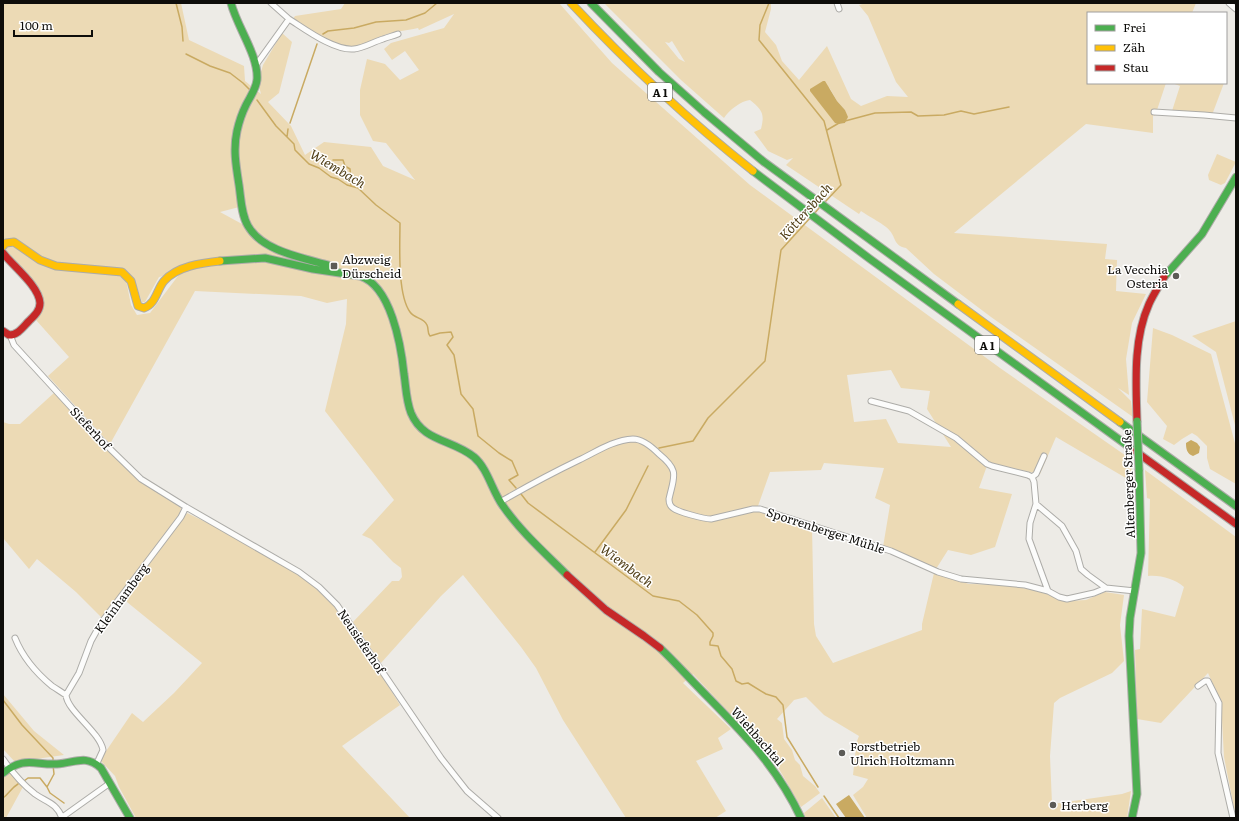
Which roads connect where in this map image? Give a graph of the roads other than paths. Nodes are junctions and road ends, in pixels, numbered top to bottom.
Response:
1 (231, 3) edge
2 (271, 3) edge
3 (571, 3) edge
4 (590, 3) edge
5 (837, 3) edge
6 (1229, 3) edge
7 (839, 9) dead end
8 (1236, 9) edge
9 (289, 19) junction
10 (398, 34) dead end
11 (256, 65) junction
12 (1154, 112) dead end
13 (1236, 118) edge
14 (1236, 177) edge
15 (3, 246) edge
16 (3, 253) edge
17 (333, 272) junction
18 (3, 331) edge
19 (10, 335) junction
20 (871, 401) dead end
21 (1044, 456) dead end
22 (1032, 477) junction
23 (500, 502) junction
24 (1036, 504) junction
25 (1236, 506) edge
26 (186, 507) junction
27 (1236, 524) edge
28 (1106, 588) junction
29 (1048, 591) junction
30 (1135, 591) junction
31 (16, 638) dead end
32 (1198, 686) dead end
33 (66, 695) junction
34 (3, 759) edge
35 (97, 764) junction
36 (9, 768) junction
37 (3, 773) edge
38 (110, 783) junction
39 (62, 818) edge
40 (130, 818) edge
41 (498, 818) edge
42 (801, 818) edge
43 (1132, 818) edge
44 (1233, 818) edge

1 - 11 main road
2 - 9 street
3 - 27 main road, A 1
4 - 25 main road, A 1
5 - 7 street
6 - 8 street
9 - 10 street
9 - 11 street
11 - 17 main road
12 - 13 street
14 - 30 main road, Altenberger Straße, bridge
15 - 17 main road, Wiehbachtal
16 - 19 main road
17 - 23 main road, Wiehbachtal
18 - 19 main road
19 - 26 street, Sieferhof
20 - 22 street
21 - 22 street
22 - 24 street
23 - 29 street, Sporrenberger Mühle
23 - 42 main road, Wiehbachtal
24 - 28 street
24 - 29 street
26 - 33 street, Kleinhamberg
26 - 41 street, Neusieferhof
28 - 29 street, Sporrenberger Mühle
28 - 30 street, Sporrenberger Mühle
30 - 43 main road, Altenberger Straße
31 - 33 street
32 - 44 street
33 - 35 street
34 - 36 street
35 - 36 main road
35 - 38 main road
36 - 37 main road
36 - 39 street
38 - 39 street
38 - 40 main road

